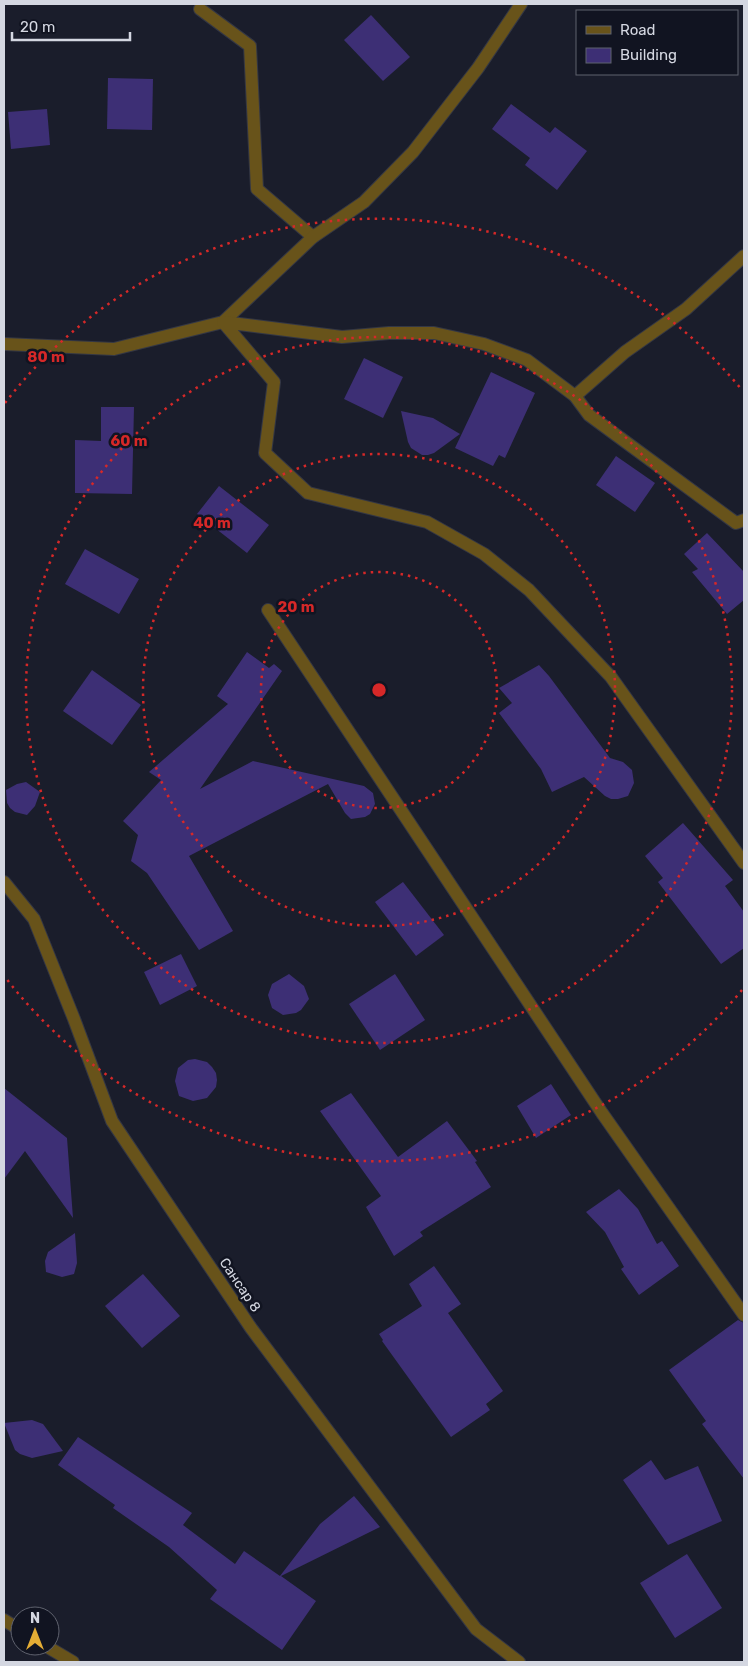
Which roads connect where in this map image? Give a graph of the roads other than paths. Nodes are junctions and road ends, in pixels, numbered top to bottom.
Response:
1 (521, 4) edge
2 (200, 9) dead end
3 (313, 237) junction
4 (744, 256) edge
5 (223, 322) junction
6 (4, 344) edge
7 (575, 396) junction
8 (744, 520) edge
9 (268, 610) dead end
10 (744, 864) edge
11 (4, 882) edge
12 (744, 1315) edge
13 (60, 1654) edge
14 (73, 1662) edge
15 (519, 1662) edge

1 - 3 street
2 - 3 street
3 - 5 street
4 - 7 street
5 - 6 street
5 - 7 street
5 - 10 street
7 - 8 street
9 - 12 street
11 - 15 street, Сансар 8
13 - 14 street

